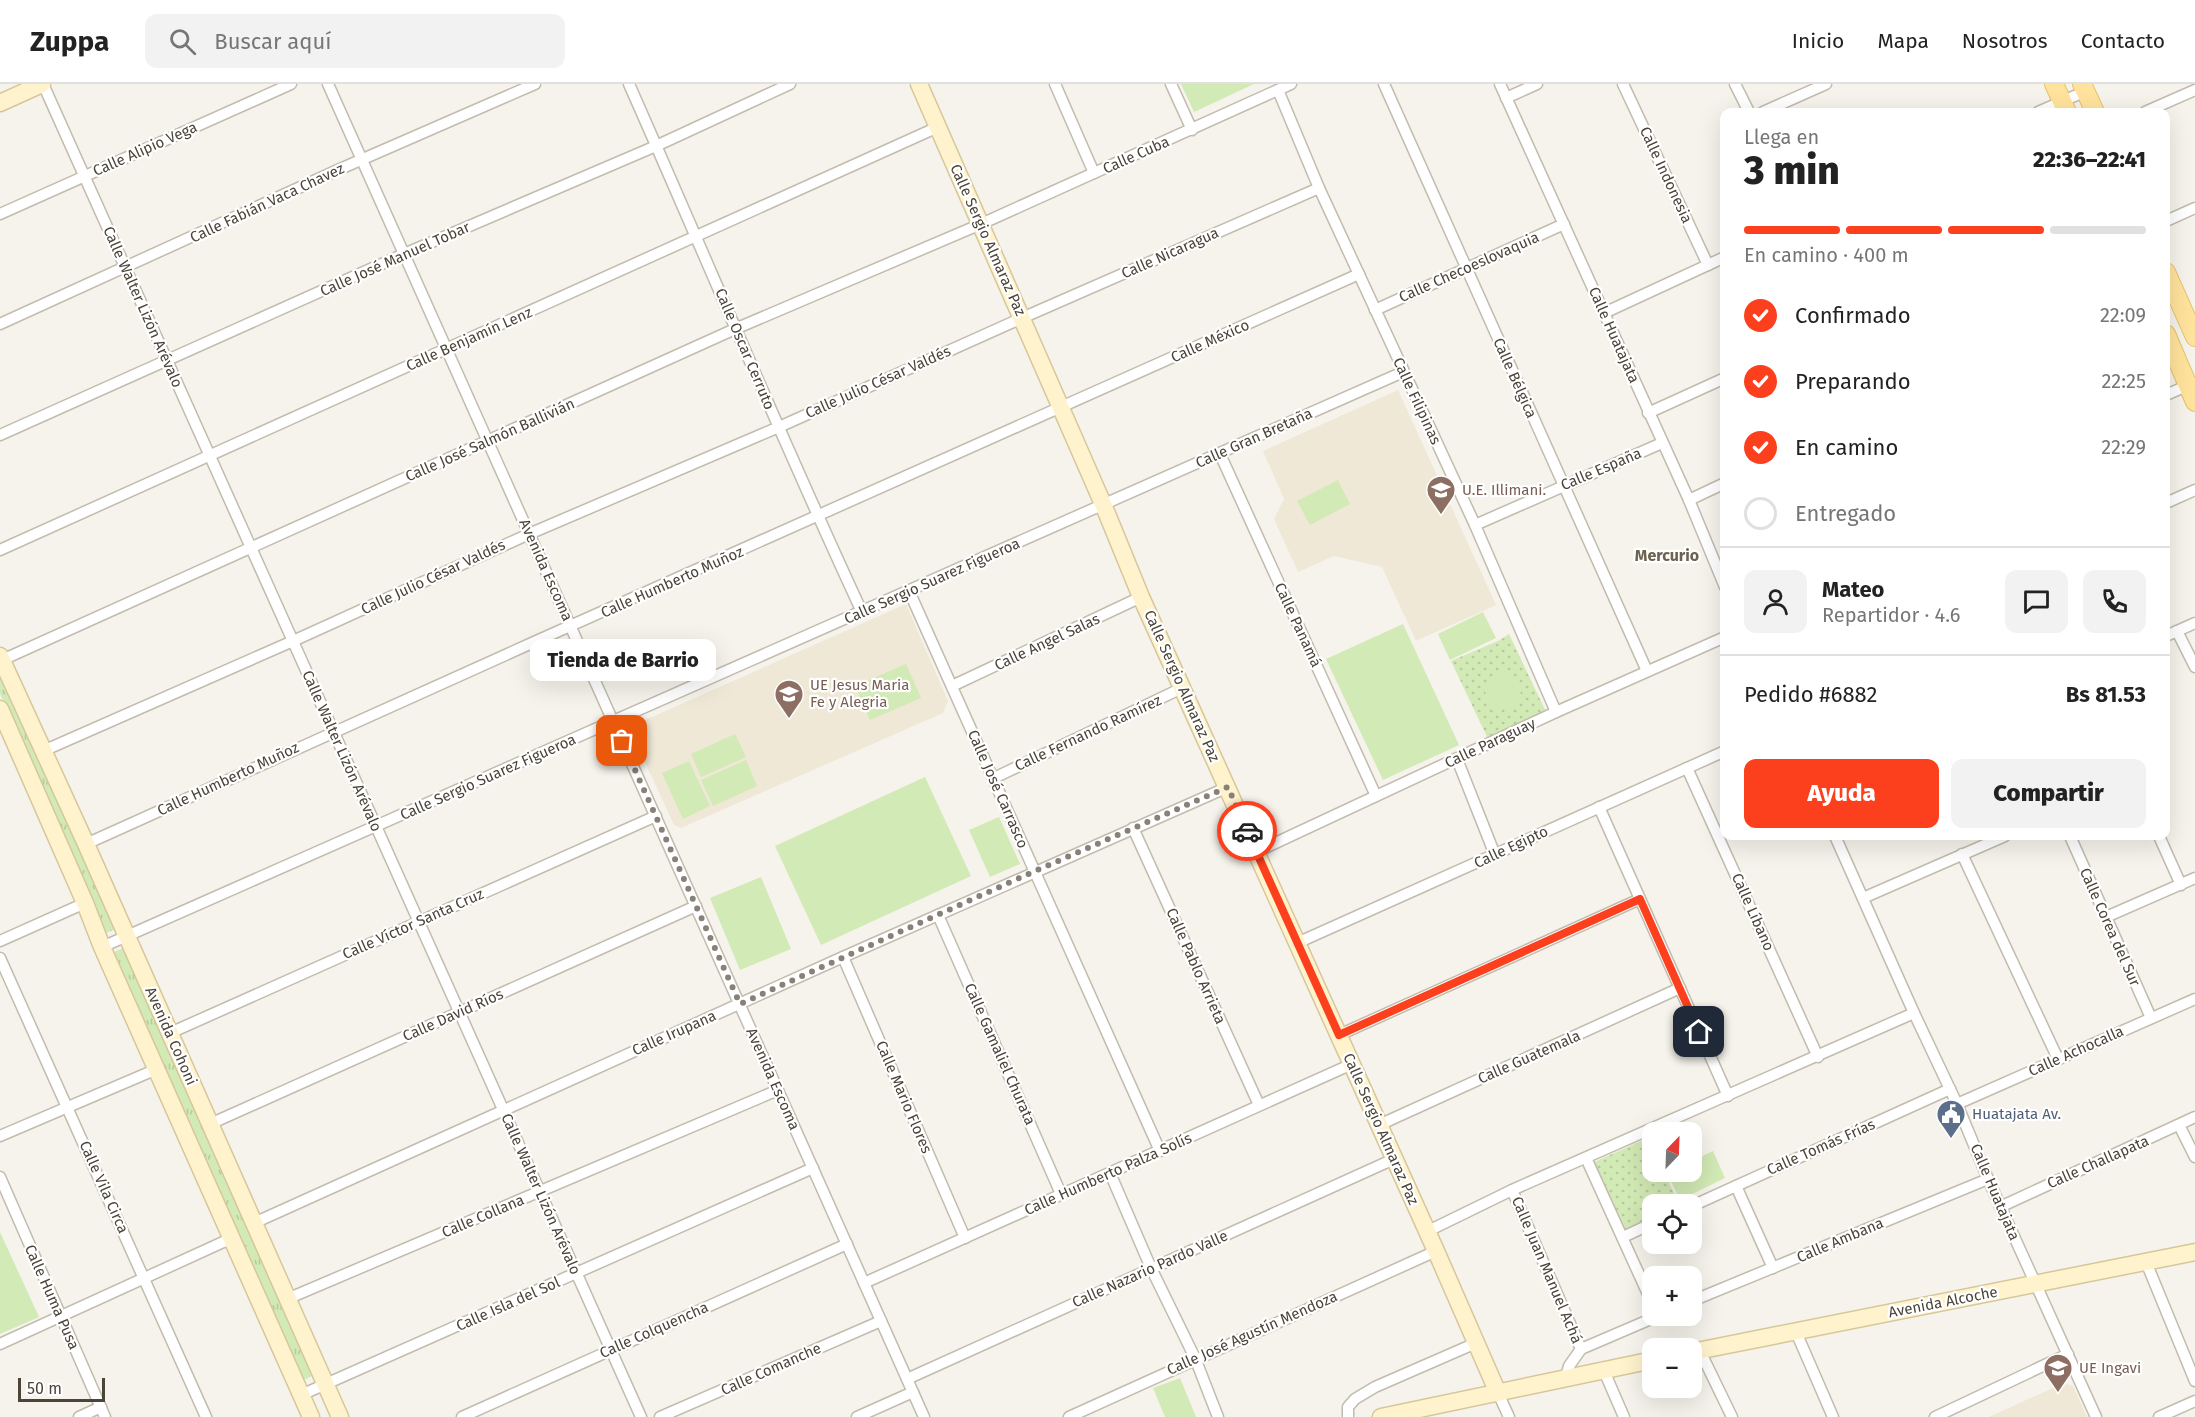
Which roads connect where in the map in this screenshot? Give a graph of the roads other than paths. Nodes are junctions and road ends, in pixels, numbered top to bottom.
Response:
1 (42, 84) edge
2 (291, 84) edge
3 (328, 84) edge
4 (535, 84) edge
5 (629, 84) edge
6 (790, 84) edge
7 (1055, 84) edge
8 (1171, 84) edge
9 (1291, 84) edge
10 (1384, 84) edge
11 (1500, 84) edge
12 (1537, 84) edge
13 (1623, 84) edge
14 (1735, 84) edge
15 (1826, 84) edge
16 (2054, 84) edge
17 (922, 85) edge
18 (2084, 88) edge
19 (1278, 90) junction
20 (2195, 90) edge
21 (1506, 98) junction
22 (0, 103) edge
23 (2064, 107) edge
24 (1747, 108) edge
25 (1772, 108) edge
26 (2093, 108) edge
27 (2154, 108) edge
28 (938, 126) junction
29 (1192, 130) junction
30 (656, 146) junction
31 (362, 160) junction
32 (1094, 174) junction
33 (84, 176) junction
34 (1319, 188) junction
35 (2195, 208) edge
36 (0, 214) edge
37 (2170, 219) edge
38 (981, 224) junction
39 (1564, 224) junction
40 (697, 236) junction
41 (404, 254) junction
42 (1720, 259) edge
43 (1708, 265) junction
44 (125, 268) junction
45 (1467, 268) junction
46 (1359, 274) junction
47 (2170, 280) edge
48 (1375, 310) junction
49 (1604, 313) junction
50 (1022, 318) junction
51 (0, 324) edge
52 (735, 329) junction
53 (2194, 329) edge
54 (2170, 343) edge
55 (447, 349) junction
56 (167, 361) junction
57 (1403, 372) junction
58 (1720, 380) edge
59 (2192, 390) edge
60 (2170, 394) edge
61 (1061, 408) junction
62 (1648, 413) junction
63 (779, 427) junction
64 (0, 435) edge
65 (488, 442) junction
66 (1662, 443) junction
67 (1220, 453) junction
68 (209, 454) junction
69 (1563, 485) junction
70 (1720, 485) edge
71 (2195, 490) edge
72 (1689, 500) junction
73 (2170, 501) edge
74 (1103, 504) junction
75 (818, 516) junction
76 (1474, 525) junction
77 (530, 534) junction
78 (251, 549) junction
79 (0, 550) edge
80 (1720, 575) edge
81 (909, 591) junction
82 (1141, 597) junction
83 (862, 612) junction
84 (2195, 623) edge
85 (571, 627) junction
86 (2178, 631) junction
87 (2170, 634) edge
88 (1720, 640) edge
89 (293, 642) junction
90 (1, 658) edge
91 (2195, 668) edge
92 (1647, 671) junction
93 (952, 686) junction
94 (1182, 688) junction
95 (1556, 712) junction
96 (1, 715) edge
97 (614, 722) junction
98 (333, 731) junction
99 (43, 751) junction
100 (1720, 753) edge
101 (1457, 759) junction
102 (1687, 768) junction
103 (994, 778) junction
104 (1228, 787) junction
105 (1376, 796) junction
106 (1599, 807) junction
107 (656, 816) junction
108 (376, 826) junction
109 (1133, 828) junction
110 (1837, 840) edge
111 (1995, 840) edge
112 (2072, 840) edge
113 (2161, 840) edge
114 (86, 844) junction
115 (1256, 852) junction
116 (1962, 854) junction
117 (1495, 855) junction
118 (1035, 871) junction
119 (2195, 878) edge
120 (2181, 885) junction
121 (1863, 898) junction
122 (1640, 899) junction
123 (85, 903) junction
124 (696, 906) junction
125 (938, 915) junction
126 (2106, 917) junction
127 (418, 922) junction
128 (126, 936) junction
129 (0, 941) edge
130 (1297, 943) junction
131 (102, 947) junction
132 (843, 957) junction
133 (0, 958) edge
134 (1680, 988) junction
135 (2192, 1000) edge
136 (740, 1004) junction
137 (459, 1012) junction
138 (2195, 1012) edge
139 (1914, 1013) junction
140 (2151, 1018) junction
141 (170, 1033) junction
142 (1339, 1035) junction
143 (1818, 1057) junction
144 (2058, 1059) junction
145 (1352, 1064) junction
146 (157, 1069) junction
147 (1950, 1089) junction
148 (778, 1090) junction
149 (1728, 1096) junction
150 (1957, 1104) junction
151 (1259, 1105) junction
152 (68, 1106) junction
153 (503, 1110) junction
154 (2195, 1117) edge
155 (210, 1124) junction
156 (1379, 1125) junction
157 (2179, 1125) junction
158 (0, 1136) edge
159 (1160, 1151) junction
160 (2195, 1157) edge
161 (1586, 1158) junction
162 (1394, 1159) junction
163 (813, 1168) junction
164 (1110, 1173) junction
165 (0, 1177) edge
166 (1988, 1179) junction
167 (1736, 1186) junction
168 (1512, 1190) junction
169 (539, 1192) junction
170 (1061, 1194) junction
171 (1702, 1201) edge
172 (2000, 1207) junction
173 (254, 1223) junction
174 (1642, 1228) edge
175 (1426, 1232) junction
176 (1623, 1237) junction
177 (232, 1238) junction
178 (965, 1238) junction
179 (847, 1244) junction
180 (1436, 1251) junction
181 (2195, 1252) edge
182 (2146, 1262) junction
183 (1151, 1268) junction
184 (1773, 1268) junction
185 (577, 1274) junction
186 (145, 1278) junction
187 (1642, 1280) edge
188 (864, 1282) junction
189 (2035, 1284) junction
190 (1702, 1297) edge
191 (287, 1299) junction
192 (60, 1316) junction
193 (881, 1321) junction
194 (1642, 1323) edge
195 (1796, 1332) junction
196 (1476, 1343) junction
197 (0, 1344) edge
198 (610, 1349) junction
199 (1581, 1349) junction
200 (1702, 1351) edge
201 (2068, 1354) junction
202 (1196, 1358) junction
203 (1642, 1362) edge
204 (1702, 1363) edge
205 (1604, 1371) junction
206 (1566, 1377) junction
207 (907, 1378) junction
208 (2195, 1381) edge
209 (326, 1384) junction
210 (913, 1392) junction
211 (1498, 1393) junction
212 (301, 1395) junction
213 (2195, 1401) edge
214 (103, 1412) edge
215 (79, 1417) edge
216 (206, 1417) edge
217 (311, 1417) edge
218 (339, 1417) edge
219 (462, 1417) edge
220 (641, 1417) edge
221 (660, 1417) edge
222 (857, 1417) edge
223 (924, 1417) edge
224 (1069, 1417) edge
225 (1218, 1417) edge
226 (1348, 1417) edge
227 (1380, 1417) edge
228 (1509, 1417) edge
229 (1623, 1417) edge
230 (1732, 1417) edge
231 (1833, 1417) edge
232 (1935, 1417) edge
233 (2096, 1417) edge
234 (2159, 1417) edge

1 - 22 street
1 - 33 street, Calle Walter Lizón Arévalo
2 - 33 street, Calle Alipio Vega
3 - 31 street, Avenida Escoma
4 - 31 street, Calle Fabián Vaca Chavez
5 - 30 street, Calle Oscar Cerruto
6 - 30 street, Calle José Manuel Tobar
7 - 32 street
8 - 29 street
9 - 19 street, Calle Cuba
10 - 45 street, Calle Bélgica
11 - 21 street, Calle Huatajata
12 - 21 street
13 - 43 street, Calle Indonesia
14 - 24 street
15 - 25 street
16 - 23 main road
17 - 28 street, Calle Sergio Almaraz Paz
18 - 23 street
18 - 26 main road
19 - 29 street, Calle Cuba
19 - 34 street, Calle Filipinas
20 - 27 street
21 - 39 street, Calle Huatajata
28 - 38 street, Calle Sergio Almaraz Paz
28 - 40 street, Calle Benjamín Lenz
29 - 32 street, Calle Cuba
30 - 40 street, Calle Oscar Cerruto
30 - 41 street, Calle José Manuel Tobar
31 - 41 street, Avenida Escoma
31 - 44 street, Calle Fabián Vaca Chavez
32 - 38 street, Calle Cuba
33 - 36 street, Calle Alipio Vega
33 - 44 street, Calle Walter Lizón Arévalo
34 - 46 street, Calle Filipinas
34 - 50 street, Calle Nicaragua
35 - 37 street
38 - 50 street, Calle Sergio Almaraz Paz
38 - 52 street, Calle José Salmón Ballivián
39 - 45 street, Calle Checoeslovaquia
39 - 49 street, Calle Huatajata
40 - 52 street, Calle Oscar Cerruto
40 - 55 street, Calle Benjamín Lenz
41 - 55 street, Avenida Escoma
41 - 56 street, Calle José Manuel Tobar
42 - 43 street
43 - 49 street
44 - 51 street, Calle Fabián Vaca Chavez
44 - 56 street, Calle Walter Lizón Arévalo
45 - 48 street, Calle Checoeslovaquia
45 - 69 street, Calle Bélgica
46 - 48 street, Calle Filipinas
46 - 61 street, Calle México
47 - 53 main road
48 - 57 street, Calle Filipinas
49 - 62 street, Calle Huatajata
50 - 61 street, Calle Sergio Almaraz Paz
50 - 63 street, Calle Julio César Valdés
52 - 63 street, Calle Oscar Cerruto
52 - 65 street, Calle José Salmón Ballivián
54 - 59 main road
55 - 65 street, Avenida Escoma
55 - 68 street, Calle Benjamín Lenz
56 - 64 street, Calle José Manuel Tobar
56 - 68 street, Calle Walter Lizón Arévalo
57 - 67 street, Calle Gran Bretaña
57 - 76 street, Calle Filipinas
58 - 62 street
59 - 60 street
61 - 74 street, Calle Sergio Almaraz Paz
61 - 75 street, Calle Humberto Muñoz
62 - 66 street, Calle Huatajata
63 - 75 street, Calle Oscar Cerruto
63 - 77 street, Calle Julio César Valdés
65 - 77 street, Avenida Escoma
65 - 78 street, Calle José Salmón Ballivián
66 - 69 street, Calle España
66 - 72 street, Calle Huatajata
67 - 74 street, Calle Gran Bretaña
67 - 105 street, Calle Panamá
68 - 78 street, Calle Walter Lizón Arévalo
68 - 79 street, Calle Benjamín Lenz
69 - 76 street, Calle España
69 - 92 street, Calle Bélgica
70 - 72 street
71 - 73 street
72 - 80 street, Calle Huatajata
74 - 81 street, Calle Sergio Suarez Figueroa
74 - 82 street, Calle Sergio Almaraz Paz
75 - 83 street, Calle Oscar Cerruto
75 - 85 street, Calle Humberto Muñoz
76 - 95 street, Calle Filipinas
77 - 85 street, Avenida Escoma
77 - 89 street, Calle Julio César Valdés
78 - 89 street, Calle Walter Lizón Arévalo
78 - 90 street, Calle José Salmón Ballivián
81 - 83 street, Calle Sergio Suarez Figueroa
81 - 93 street, Calle José Carrasco
82 - 93 street, Calle Angel Salas
82 - 94 street, Calle Sergio Almaraz Paz
83 - 97 street, Calle Sergio Suarez Figueroa
84 - 86 street
85 - 97 street, Avenida Escoma
85 - 98 street, Calle Humberto Muñoz
86 - 87 street
86 - 91 street
88 - 92 street, Calle Paraguay
89 - 98 street, Calle Walter Lizón Arévalo
89 - 99 street, Calle Julio César Valdés
90 - 99 street, Avenida Cohoni
92 - 95 street, Calle Paraguay
93 - 103 street, Calle José Carrasco
94 - 103 street, Calle Fernando Ramírez
94 - 104 street, Calle Sergio Almaraz Paz
95 - 101 street, Calle Paraguay
96 - 123 street, Avenida Cohoni
97 - 107 street, Avenida Escoma
97 - 108 street, Calle Sergio Suarez Figueroa
98 - 108 street, Calle Walter Lizón Arévalo
98 - 114 street, Calle Humberto Muñoz
99 - 114 street, Avenida Cohoni
100 - 102 street, Calle Egipto
101 - 105 street, Calle Paraguay
101 - 117 street
102 - 106 street, Calle Egipto
102 - 143 street, Calle Líbano
103 - 118 street, Calle José Carrasco
104 - 109 street, Calle Irupana
104 - 115 street, Calle Sergio Almaraz Paz
105 - 115 street, Calle Paraguay
106 - 117 street, Calle Egipto
106 - 122 street
107 - 124 street, Avenida Escoma
107 - 127 street, Calle Víctor Santa Cruz
108 - 127 street, Calle Walter Lizón Arévalo
108 - 128 street, Calle Sergio Suarez Figueroa
109 - 118 street, Calle Irupana
109 - 151 street, Calle Pablo Arrieta
110 - 121 street, Calle Huatajata
111 - 116 street
112 - 126 street, Calle Corea del Sur
113 - 120 street
114 - 128 street, Avenida Cohoni
115 - 130 street, Calle Sergio Almaraz Paz
116 - 121 street
116 - 144 street
117 - 130 street, Calle Egipto
118 - 125 street, Calle Irupana
118 - 159 street, Calle José Carrasco
119 - 120 street
120 - 126 street
121 - 139 street, Calle Huatajata
122 - 134 street
122 - 142 street
123 - 129 street
123 - 131 street, Avenida Cohoni
124 - 136 street, Avenida Escoma
124 - 137 street, Calle David Ríos
125 - 132 street, Calle Irupana
125 - 170 street, Calle Gamaliel Churata
126 - 140 street, Calle Corea del Sur
127 - 137 street, Calle Walter Lizón Arévalo
127 - 141 street, Calle Víctor Santa Cruz
128 - 131 street, Calle Sergio Suarez Figueroa
128 - 141 street, Avenida Cohoni
130 - 142 street, Calle Sergio Almaraz Paz
131 - 146 street, Avenida Cohoni
132 - 136 street, Calle Irupana
132 - 178 street, Calle Mario Flores
133 - 152 street, Calle Vila Circa
134 - 149 street
134 - 156 street, Calle Guatemala
135 - 138 street
135 - 140 street, Calle Achocalla
136 - 148 street, Avenida Escoma
136 - 153 street, Calle Irupana
137 - 153 street, Calle Walter Lizón Arévalo
137 - 155 street, Calle David Ríos
139 - 143 street
139 - 147 street, Calle Huatajata
140 - 144 street, Calle Achocalla
141 - 155 street, Avenida Cohoni
142 - 145 street, Calle Sergio Almaraz Paz
143 - 149 street
144 - 150 street, Calle Achocalla
145 - 151 street, Calle Humberto Palza Solís
145 - 156 street, Calle Sergio Almaraz Paz
146 - 152 street
146 - 177 street, Avenida Cohoni
147 - 150 street, Calle Huatajata
147 - 167 street, Calle Tomás Frías
148 - 163 street, Avenida Escoma
148 - 169 street, Calle Collana
149 - 161 street
150 - 166 street, Calle Huatajata
151 - 159 street, Calle Humberto Palza Solís
152 - 158 street
152 - 186 street, Calle Vila Circa
153 - 169 street, Calle Walter Lizón Arévalo
153 - 173 street, Calle Irupana
154 - 157 street, Calle Challapata
155 - 173 street, Avenida Cohoni
156 - 162 street, Calle Sergio Almaraz Paz
157 - 160 street
157 - 172 street, Calle Challapata
159 - 164 street, Calle Humberto Palza Solís
161 - 168 street
161 - 176 street
162 - 175 street, Calle Sergio Almaraz Paz
162 - 183 street, Calle Nazario Pardo Valle
163 - 179 street, Avenida Escoma
163 - 185 street, Calle Isla del Sol
164 - 170 street, Calle Humberto Palza Solís
164 - 183 street
165 - 192 street, Calle Huma Pusa
166 - 172 street, Calle Huatajata
166 - 184 street, Calle Ambana
167 - 171 street, Calle Tomás Frías
167 - 184 street
168 - 175 street
168 - 199 street, Calle Juan Manuel Achá
169 - 185 street, Calle Walter Lizón Arévalo
169 - 191 street, Calle Collana
170 - 178 street, Calle Humberto Palza Solís
172 - 189 street, Calle Huatajata
173 - 191 street, Avenida Cohoni
174 - 176 street
175 - 180 street, Calle Sergio Almaraz Paz
176 - 187 street
177 - 186 street
177 - 212 street, Avenida Cohoni
178 - 188 street, Calle Humberto Palza Solís
179 - 188 street, Avenida Escoma
179 - 198 street, Calle Colquencha
180 - 196 street, Calle Sergio Almaraz Paz
180 - 202 street, Calle José Agustín Mendoza
181 - 182 street, Avenida Alcoche
182 - 189 street, Avenida Alcoche
182 - 208 street
183 - 202 street
183 - 207 street, Calle Nazario Pardo Valle
184 - 190 street, Calle Ambana
185 - 198 street, Calle Walter Lizón Arévalo
185 - 209 street, Calle Isla del Sol
186 - 192 street
186 - 216 street, Calle Vila Circa
188 - 193 street, Avenida Escoma
189 - 195 street, Avenida Alcoche
189 - 201 street, Calle Huatajata
191 - 209 street, Avenida Cohoni
192 - 197 street
192 - 214 street, Calle Huma Pusa
193 - 207 street, Avenida Escoma
193 - 221 street, Calle Comanche
194 - 199 street
195 - 200 street, Avenida Alcoche
195 - 231 street
196 - 211 street, Calle Sergio Almaraz Paz
196 - 226 street
198 - 219 street, Calle Colquencha
198 - 220 street, Calle Walter Lizón Arévalo
199 - 206 street
201 - 232 street
201 - 233 street, Calle Huatajata
202 - 224 street, Calle José Agustín Mendoza
202 - 225 street
203 - 205 street
204 - 230 street
205 - 206 street
205 - 229 street
206 - 211 street
207 - 210 street, Avenida Escoma
209 - 212 street, Calle Isla del Sol
209 - 218 street, Avenida Cohoni
210 - 222 street
210 - 223 street, Avenida Escoma
211 - 227 street
211 - 228 street, Calle Sergio Almaraz Paz
212 - 217 street, Avenida Cohoni
213 - 234 street
214 - 215 street

